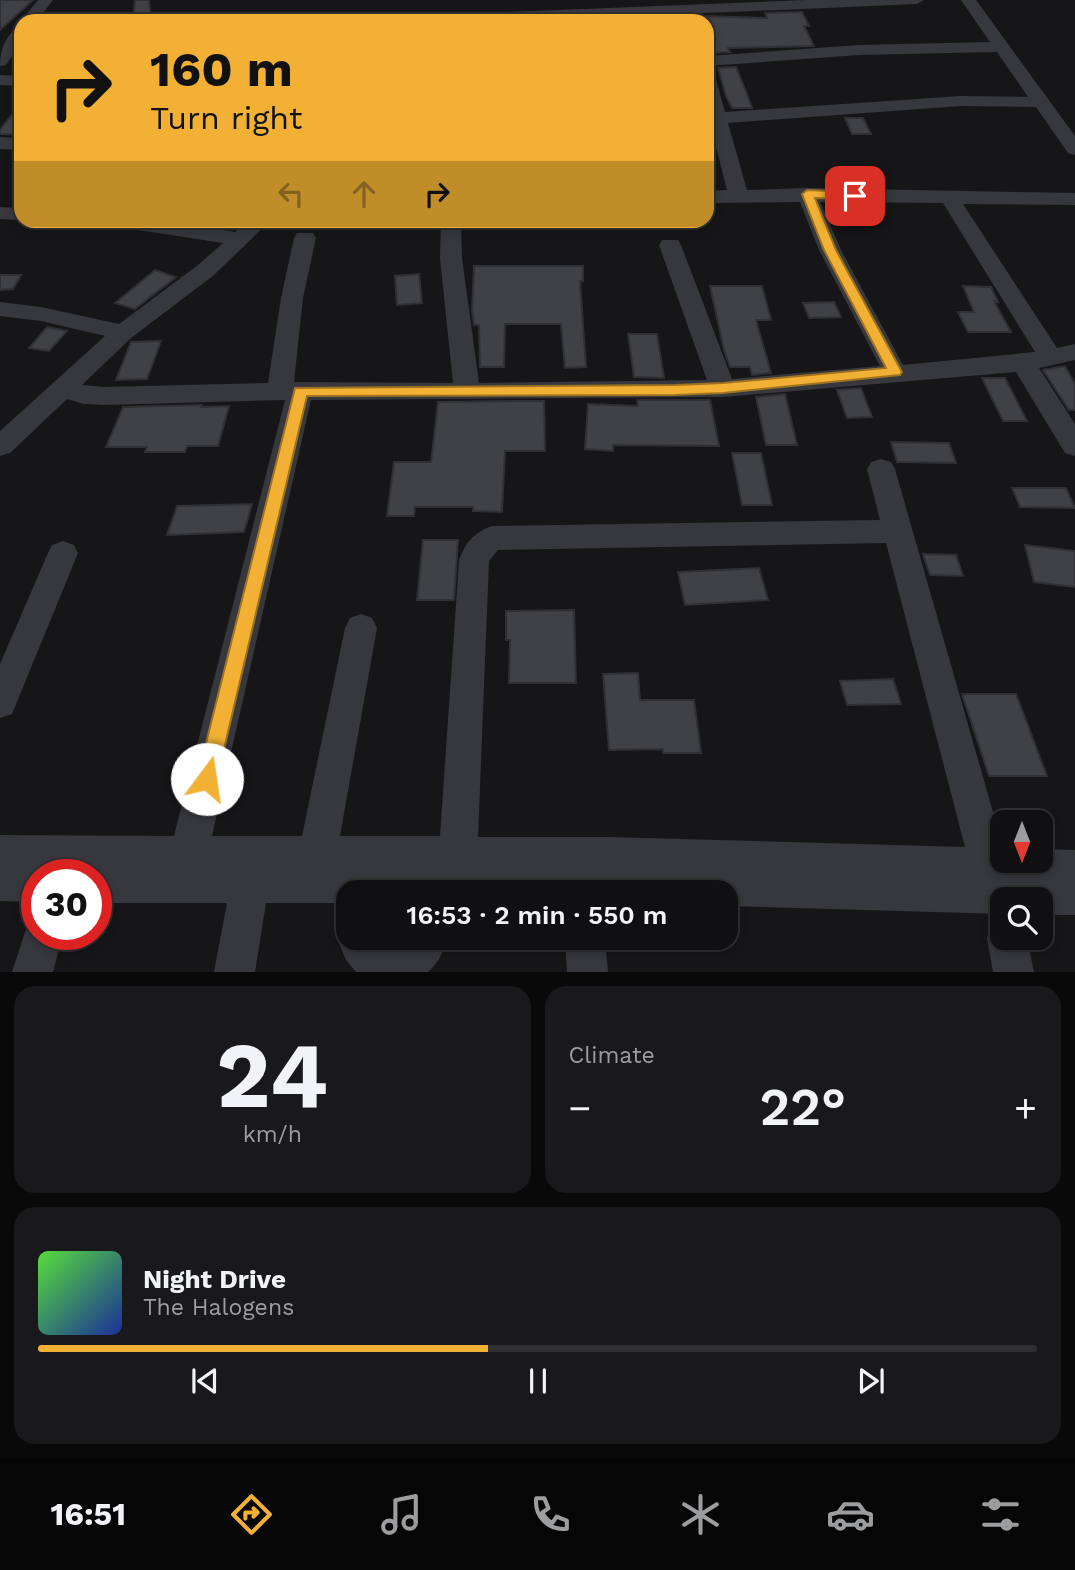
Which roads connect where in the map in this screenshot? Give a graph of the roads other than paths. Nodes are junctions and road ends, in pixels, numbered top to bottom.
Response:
1 (46, 0) edge
2 (917, 0) edge
3 (968, 0) edge
4 (35, 14) edge
5 (714, 14) edge
6 (11, 40) edge
7 (1004, 47) junction
8 (714, 60) edge
9 (0, 61) edge
10 (1042, 102) junction
11 (714, 119) edge
12 (714, 125) edge
13 (1075, 149) edge
14 (807, 194) junction
15 (739, 196) junction
16 (714, 197) edge
17 (950, 199) junction
18 (1075, 200) edge
19 (176, 228) edge
20 (253, 228) edge
21 (451, 228) edge
22 (305, 238) dead end
23 (240, 240) junction
24 (670, 245) dead end
25 (0, 309) edge
26 (122, 333) junction
27 (1075, 352) edge
28 (1049, 356) junction
29 (1023, 363) junction
30 (895, 372) junction
31 (61, 388) junction
32 (723, 388) junction
33 (290, 391) junction
34 (467, 392) junction
35 (0, 446) edge
36 (1075, 446) edge
37 (881, 469) dead end
38 (897, 531) junction
39 (63, 553) dead end
40 (361, 628) dead end
41 (0, 703) edge
42 (0, 854) edge
43 (188, 856) junction
44 (458, 856) junction
45 (317, 857) junction
46 (1075, 869) edge
47 (0, 882) edge
48 (21, 883) edge
49 (112, 884) edge
50 (250, 884) junction
51 (336, 887) edge
52 (996, 887) edge
53 (1014, 887) edge
54 (738, 890) edge
55 (990, 891) edge
56 (990, 892) edge
57 (1053, 895) edge
58 (1075, 896) edge
59 (38, 950) edge
60 (364, 950) edge
61 (421, 950) edge
62 (586, 950) edge
63 (1010, 950) edge
64 (32, 971) edge
65 (234, 971) edge
66 (588, 971) edge
67 (1014, 971) edge

1 - 4 street
2 - 5 street
3 - 7 street
6 - 9 street
7 - 8 street
7 - 10 street
10 - 11 street
10 - 13 street
12 - 15 street
14 - 15 street
14 - 17 street
14 - 30 street
15 - 16 street
17 - 18 street
17 - 28 street
19 - 23 street
20 - 23 street
21 - 34 street
22 - 33 street
23 - 26 street
24 - 32 street
25 - 26 street
26 - 31 street
27 - 28 street
28 - 29 street
29 - 30 street
29 - 36 street
30 - 32 street
31 - 33 street
31 - 35 street
32 - 34 street
33 - 34 street
33 - 43 street
37 - 38 street
38 - 44 street
38 - 52 street
39 - 41 street
40 - 45 street
42 - 43 street
43 - 45 street
44 - 45 street
44 - 55 street
46 - 53 street
47 - 48 street
49 - 50 street
50 - 51 street
50 - 65 street
54 - 56 street
57 - 58 street
59 - 64 street
60 - 61 street
62 - 66 street
63 - 67 street

